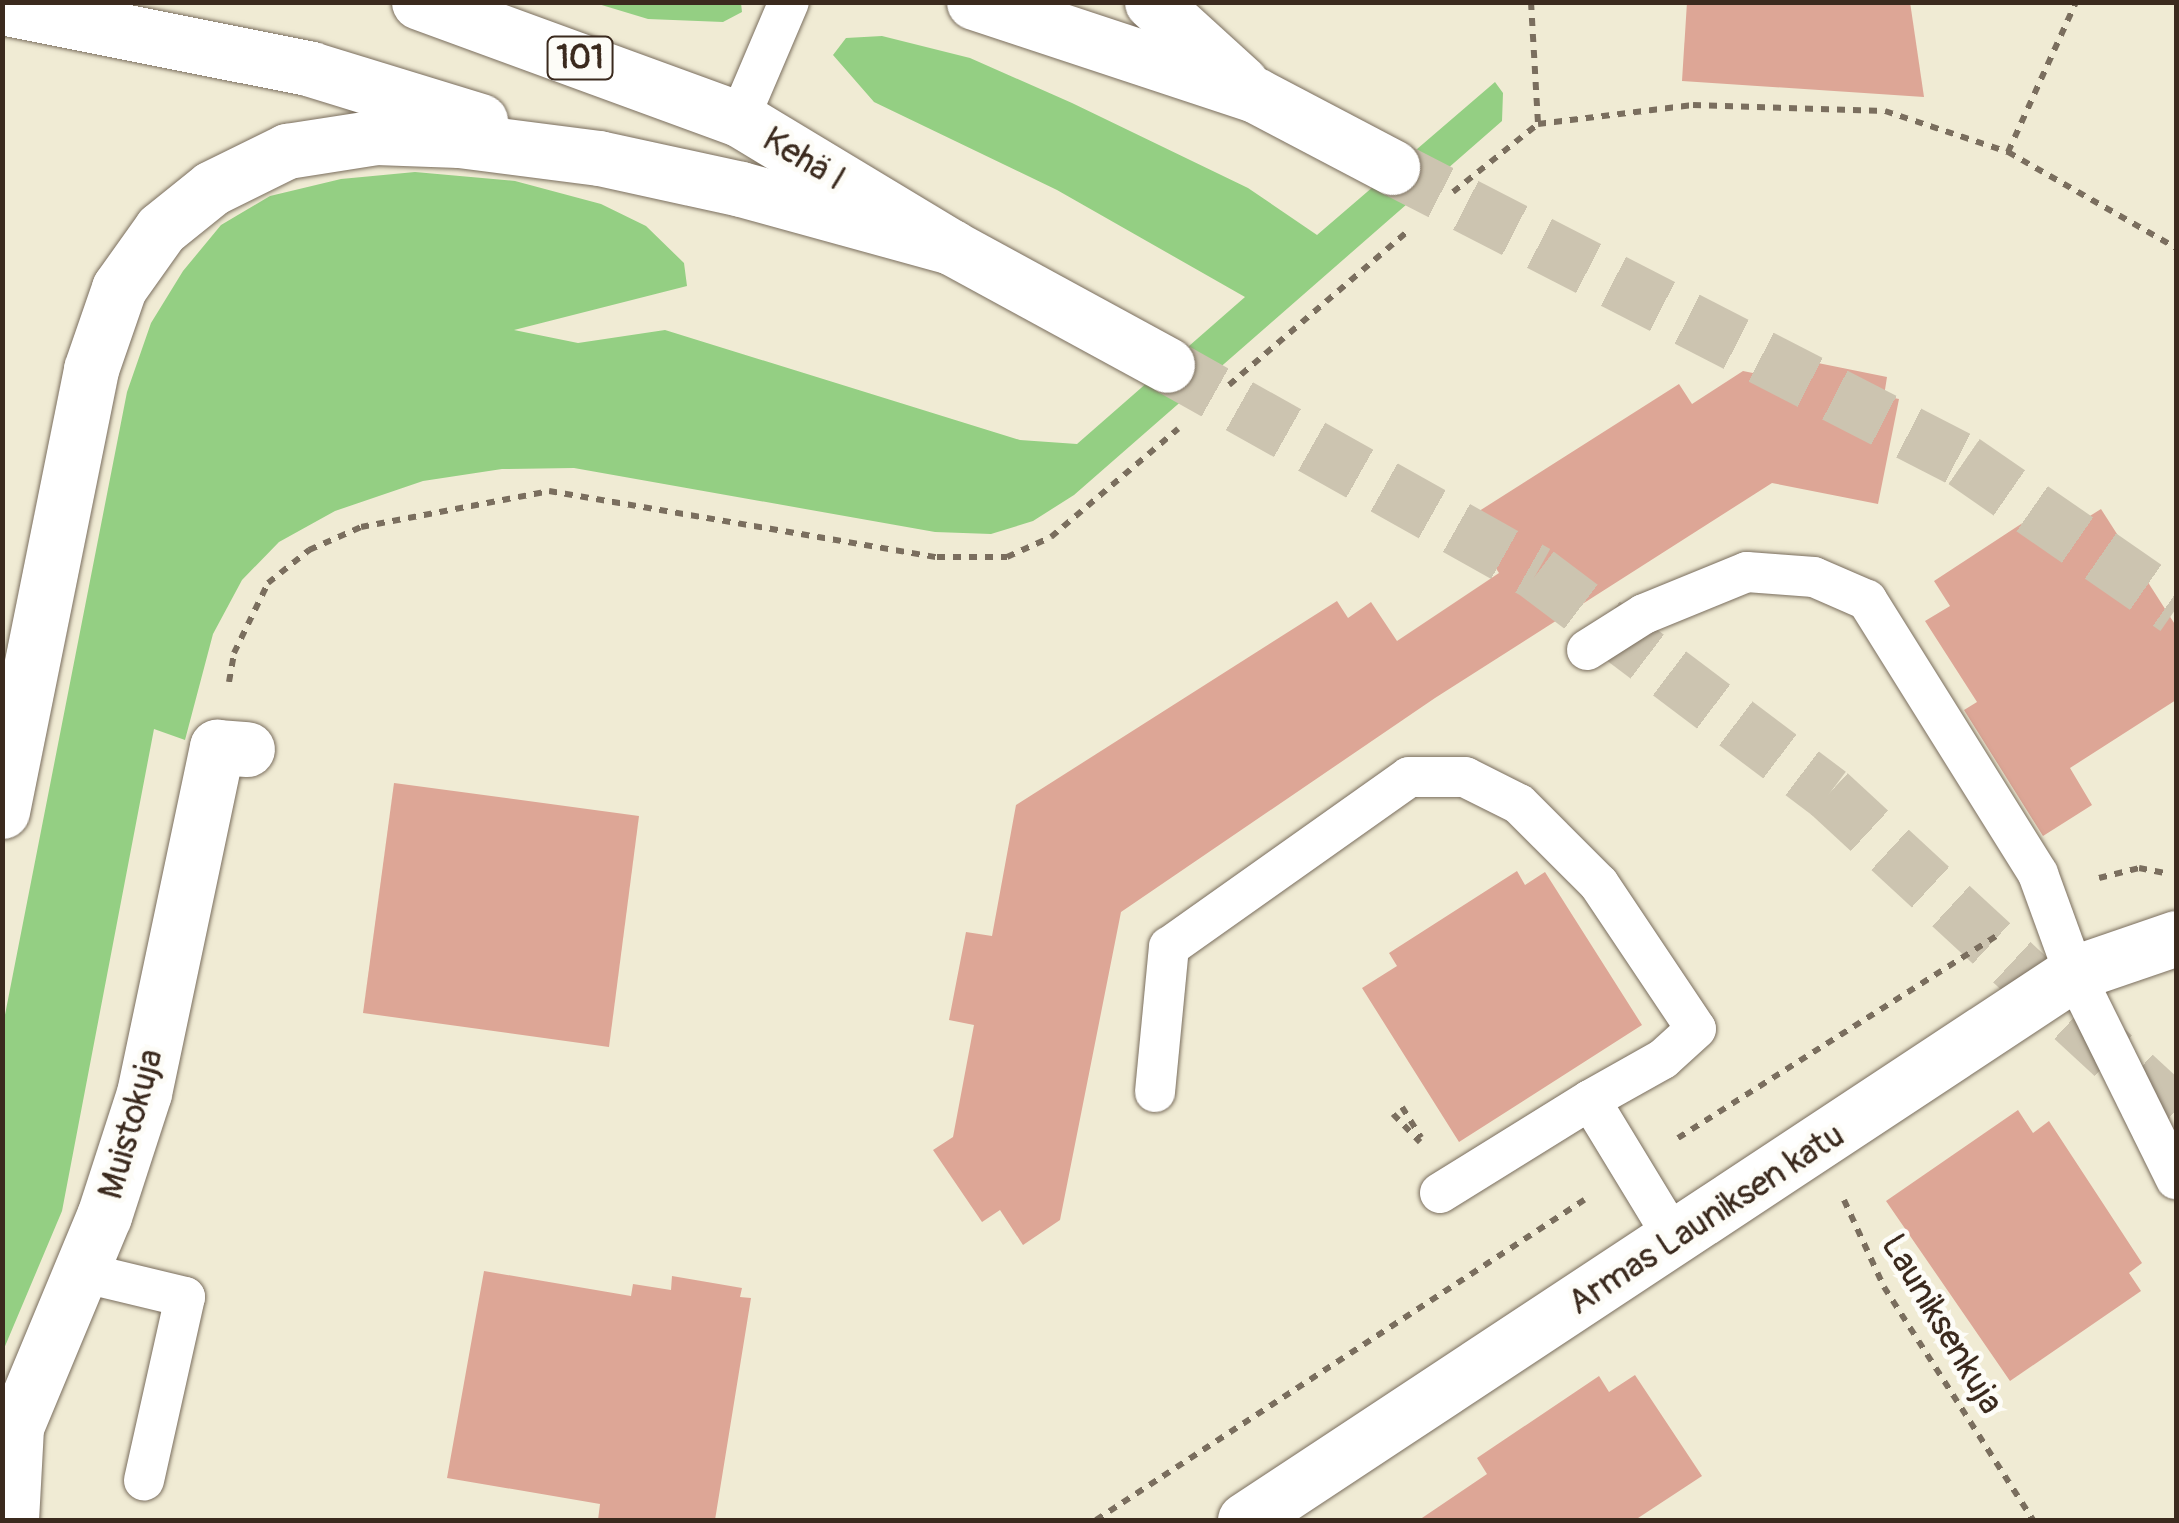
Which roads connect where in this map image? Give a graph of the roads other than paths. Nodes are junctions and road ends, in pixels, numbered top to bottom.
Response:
1 (419, 2) edge
2 (789, 2) edge
3 (974, 2) edge
4 (1152, 2) edge
5 (2, 7) edge
6 (1255, 95) junction
7 (739, 120) junction
8 (599, 158) junction
9 (1392, 167) tunnel mouth
10 (951, 248) junction
11 (1167, 364) tunnel mouth
12 (1587, 650) dead end
13 (247, 749) dead end
14 (2, 811) edge
15 (2176, 938) edge
16 (2074, 973) junction
17 (1155, 1092) dead end
18 (1590, 1100) junction
19 (2176, 1179) edge
20 (1440, 1192) dead end
21 (1675, 1240) junction
22 (80, 1272) junction
23 (144, 1480) dead end
24 (11, 1520) edge
25 (1245, 1520) edge

1 - 7 main road, Kehä I / 101
2 - 7 lane
3 - 6 main road
4 - 6 main road
5 - 8 main road
6 - 9 main road
7 - 10 main road, Kehä I / 101
8 - 10 main road
8 - 14 main road
10 - 11 main road, Kehä I / 101
12 - 16 lane
13 - 22 main road, Muistokuja
15 - 16 main road, Armas Launiksen katu
16 - 19 lane
16 - 21 main road, Armas Launiksen katu
17 - 18 lane
18 - 20 lane
18 - 21 lane
21 - 25 main road, Armas Launiksen katu
22 - 23 lane
22 - 24 main road, Muistokuja

